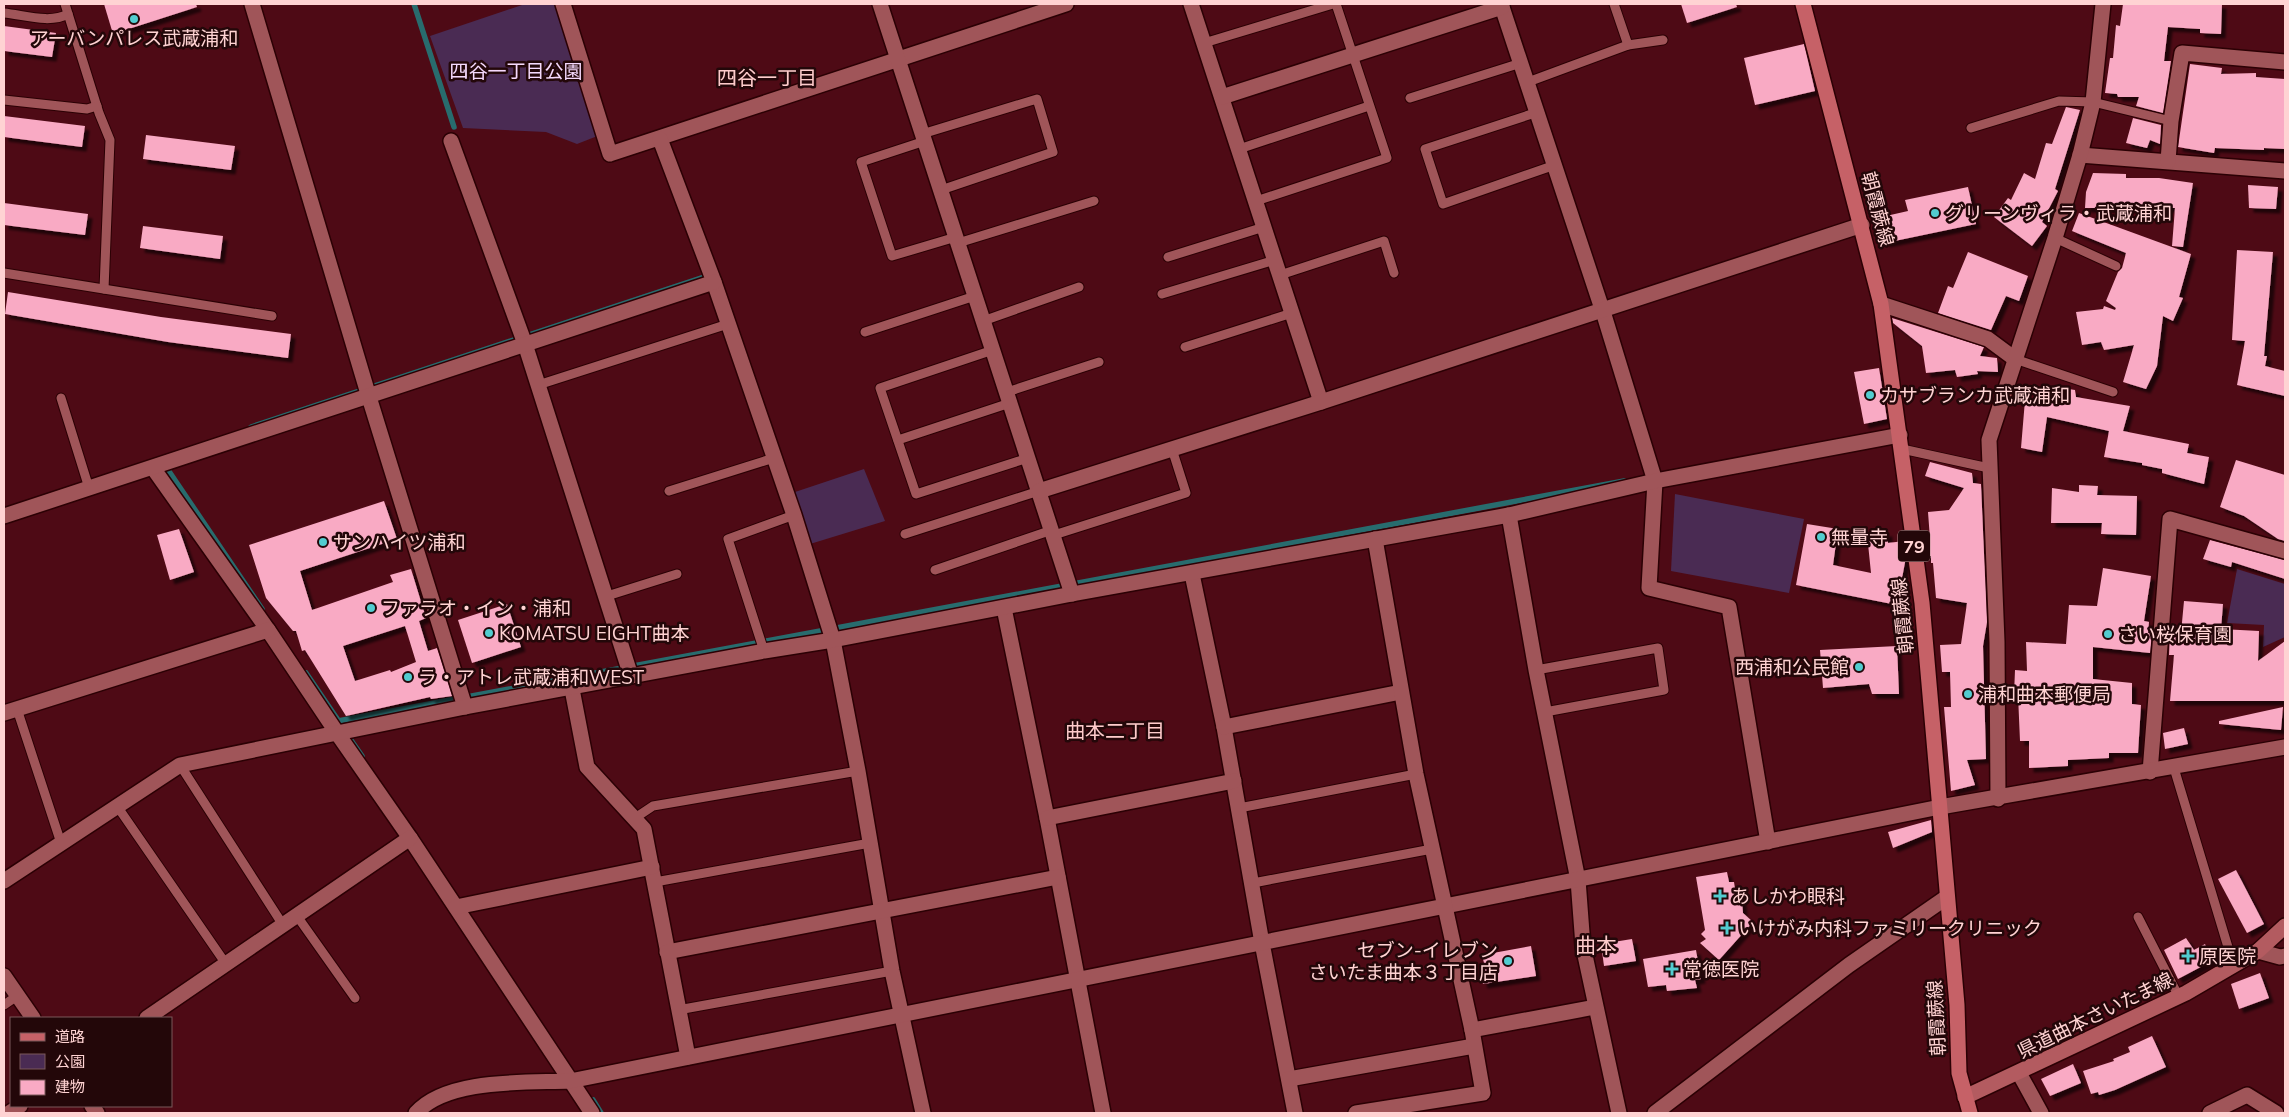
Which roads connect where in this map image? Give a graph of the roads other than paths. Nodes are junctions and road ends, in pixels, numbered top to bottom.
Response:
1 (65, 4) edge
2 (252, 4) edge
3 (563, 4) edge
4 (880, 4) edge
5 (1066, 4) edge
6 (1192, 4) edge
7 (1334, 4) edge
8 (1614, 4) edge
9 (1802, 4) edge
10 (2103, 4) edge
11 (1501, 6) edge
12 (4, 13) edge
13 (68, 14) junction
14 (1663, 40) dead end
15 (1204, 43) junction
16 (1628, 45) junction
17 (1353, 56) junction
18 (898, 60) junction
19 (2285, 62) edge
20 (1521, 63) junction
21 (1528, 82) junction
22 (1222, 97) junction
23 (1410, 98) dead end
24 (4, 100) edge
25 (2094, 102) junction
26 (97, 106) junction
27 (1369, 106) junction
28 (1538, 112) junction
29 (2171, 121) junction
30 (1972, 128) dead end
31 (923, 137) junction
32 (660, 139) junction
33 (451, 141) dead end
34 (1239, 149) junction
35 (2080, 154) junction
36 (2168, 161) junction
37 (1555, 164) junction
38 (2285, 171) edge
39 (941, 190) junction
40 (1094, 200) dead end
41 (1256, 202) junction
42 (1862, 225) junction
43 (1264, 227) junction
44 (2055, 238) junction
45 (957, 240) junction
46 (1168, 257) dead end
47 (1275, 260) junction
48 (2116, 266) dead end
49 (4, 273) edge
50 (1394, 273) dead end
51 (1280, 275) junction
52 (714, 282) junction
53 (1079, 287) dead end
54 (104, 289) junction
55 (1162, 294) dead end
56 (976, 296) junction
57 (1881, 304) junction
58 (1602, 310) junction
59 (1292, 313) junction
60 (272, 316) dead end
61 (983, 321) junction
62 (728, 324) junction
63 (866, 332) dead end
64 (525, 344) junction
65 (1185, 347) dead end
66 (993, 350) junction
67 (2014, 359) junction
68 (1099, 362) dead end
69 (538, 385) junction
70 (2113, 392) dead end
71 (61, 398) dead end
72 (369, 398) junction
73 (1009, 398) junction
74 (1322, 402) junction
75 (898, 440) junction
76 (1901, 442) junction
77 (1172, 449) junction
78 (774, 458) junction
79 (1028, 458) junction
80 (153, 468) junction
81 (1989, 468) junction
82 (1655, 481) junction
83 (89, 488) junction
84 (669, 491) dead end
85 (1039, 491) junction
86 (794, 515) junction
87 (1509, 515) junction
88 (4, 516) edge
89 (1053, 533) junction
90 (905, 534) dead end
91 (1375, 539) junction
92 (2285, 552) edge
93 (935, 570) dead end
94 (677, 574) dead end
95 (1192, 574) junction
96 (1072, 594) junction
97 (606, 596) junction
98 (1004, 608) junction
99 (268, 630) junction
100 (833, 640) junction
101 (764, 651) junction
102 (1536, 670) junction
103 (632, 676) junction
104 (572, 689) junction
105 (1401, 692) junction
106 (465, 707) junction
107 (10, 711) edge
108 (1545, 712) junction
109 (1224, 727) junction
110 (337, 733) junction
111 (2285, 747) edge
112 (180, 765) junction
113 (2174, 768) junction
114 (858, 770) junction
115 (2150, 772) junction
116 (1416, 774) junction
117 (1234, 781) junction
118 (1998, 799) junction
119 (117, 806) junction
120 (1940, 807) junction
121 (1239, 808) junction
122 (635, 818) junction
123 (1047, 818) junction
124 (410, 838) junction
125 (1768, 842) junction
126 (61, 843) junction
127 (870, 843) junction
128 (1432, 849) junction
129 (653, 875) junction
130 (1058, 877) junction
131 (1578, 880) junction
132 (4, 881) edge
133 (1253, 883) junction
134 (1947, 897) junction
135 (1445, 906) junction
136 (456, 907) junction
137 (882, 911) junction
138 (297, 916) junction
139 (2138, 917) dead end
140 (283, 925) junction
141 (2285, 926) edge
142 (1262, 943) junction
143 (2258, 951) junction
144 (667, 952) junction
145 (2285, 956) edge
146 (226, 964) junction
147 (2234, 967) junction
148 (892, 971) junction
149 (4, 976) edge
150 (1077, 979) junction
151 (17, 996) junction
152 (2179, 997) junction
153 (356, 998) dead end
154 (4, 1005) edge
155 (1595, 1007) junction
156 (678, 1010) junction
157 (902, 1014) junction
158 (32, 1017) edge
159 (148, 1017) edge
160 (1472, 1030) junction
161 (1474, 1046) junction
162 (688, 1057) junction
163 (2019, 1073) junction
164 (1289, 1078) junction
165 (570, 1081) junction
166 (1965, 1097) junction
167 (416, 1113) edge
168 (592, 1113) edge
169 (923, 1113) edge
170 (1103, 1113) edge
171 (1295, 1113) edge
172 (1356, 1113) edge
173 (1619, 1113) edge
174 (1655, 1113) edge
175 (1970, 1113) edge
176 (2041, 1113) edge
177 (2210, 1113) edge
178 (2276, 1113) edge

1 - 13 lane
2 - 72 street
3 - 32 street
4 - 18 street
5 - 18 street
6 - 15 street
7 - 15 lane
7 - 17 lane
8 - 16 lane
9 - 42 main road, 朝霞蕨線 / 79
10 - 25 street
11 - 17 street
11 - 20 street
12 - 13 lane
13 - 26 lane
14 - 16 lane
15 - 22 street
16 - 21 lane
17 - 22 street
17 - 27 lane
18 - 31 street
18 - 32 street
19 - 29 street
20 - 21 street
20 - 23 lane
21 - 28 street
22 - 34 street
24 - 26 lane
25 - 29 lane
25 - 30 lane
25 - 35 street
26 - 54 lane
27 - 34 lane
27 - 41 lane
28 - 37 street
28 - 37 lane
29 - 36 street
31 - 39 street
31 - 39 lane
31 - 45 lane
32 - 52 street
33 - 64 street
34 - 41 street
35 - 36 street
35 - 44 street
36 - 38 street
37 - 58 street
39 - 45 street
40 - 45 lane
41 - 43 street
42 - 57 main road, 朝霞蕨線 / 79
42 - 58 street
43 - 46 lane
43 - 47 street
44 - 48 lane
44 - 67 street
45 - 56 street
47 - 51 street
47 - 55 lane
49 - 54 lane
50 - 51 lane
51 - 59 street
52 - 62 street
52 - 64 street
53 - 61 lane
54 - 60 lane
56 - 61 street
56 - 63 lane
57 - 67 street
57 - 76 main road, 朝霞蕨線 / 79
58 - 74 street
58 - 82 street
59 - 65 lane
59 - 74 street
61 - 66 street
62 - 69 lane
62 - 78 street
64 - 69 street
64 - 72 street
66 - 73 street
66 - 75 lane
67 - 70 lane
67 - 81 street
68 - 73 lane
69 - 97 street
71 - 83 lane
72 - 80 street
72 - 106 street
73 - 75 lane
73 - 79 street
74 - 77 street
75 - 79 lane
76 - 81 lane
76 - 82 street
76 - 120 main road, 朝霞蕨線 / 79
77 - 85 street
77 - 89 lane
78 - 84 lane
78 - 86 street
79 - 85 street
80 - 83 street
80 - 99 street
81 - 118 street
82 - 87 street
82 - 125 street
83 - 88 street
85 - 89 street
85 - 90 lane
86 - 100 street
86 - 101 lane
87 - 91 street
87 - 102 street
89 - 93 lane
89 - 96 street
91 - 95 street
91 - 105 street
92 - 115 street
94 - 97 lane
95 - 96 street
95 - 109 street
96 - 98 street
97 - 103 street
98 - 100 street
98 - 123 street
99 - 107 street
99 - 110 street
100 - 101 street
100 - 114 street
101 - 103 street
102 - 108 street
102 - 108 lane
103 - 104 street
104 - 106 street
104 - 122 street
105 - 109 street
105 - 116 street
106 - 110 street
107 - 126 lane
108 - 131 street
109 - 117 street
110 - 112 street
110 - 124 street
111 - 113 street
112 - 119 street
112 - 140 lane
113 - 115 street
113 - 147 lane
114 - 122 lane
114 - 127 street
115 - 118 street
116 - 121 lane
116 - 128 street
117 - 121 street
117 - 123 street
118 - 120 street
119 - 126 street
119 - 146 lane
120 - 125 street
120 - 134 main road, 朝霞蕨線 / 79
121 - 133 street
122 - 129 street
123 - 130 street
124 - 136 street
124 - 138 street
125 - 131 street
126 - 132 street
127 - 129 lane
127 - 137 street
128 - 133 lane
128 - 135 street
129 - 136 street
129 - 144 street
130 - 137 street
130 - 150 street
131 - 135 street
131 - 155 street
133 - 142 street
134 - 166 main road, 朝霞蕨線 / 79
134 - 174 street
135 - 142 street
135 - 160 street
136 - 165 street
137 - 144 street
137 - 148 street
138 - 140 street
138 - 153 lane
139 - 152 lane
140 - 146 street
141 - 143 main road, 県道曲本さいたま線
142 - 150 street
142 - 164 street
143 - 145 street
143 - 147 main road, 県道曲本さいたま線
144 - 156 street
146 - 159 street
147 - 152 main road, 県道曲本さいたま線
148 - 156 lane
148 - 157 street
149 - 151 street
150 - 157 street
150 - 170 street
151 - 154 lane
151 - 158 street
152 - 163 main road, 県道曲本さいたま線
155 - 160 street
155 - 173 street
156 - 162 street
157 - 162 street
157 - 169 street
160 - 161 street
161 - 164 street
161 - 172 street
162 - 165 street
163 - 166 main road, 県道曲本さいたま線
163 - 176 street
164 - 171 street
165 - 167 street
165 - 168 street
166 - 175 main road, 朝霞蕨線 / 79
177 - 178 street

